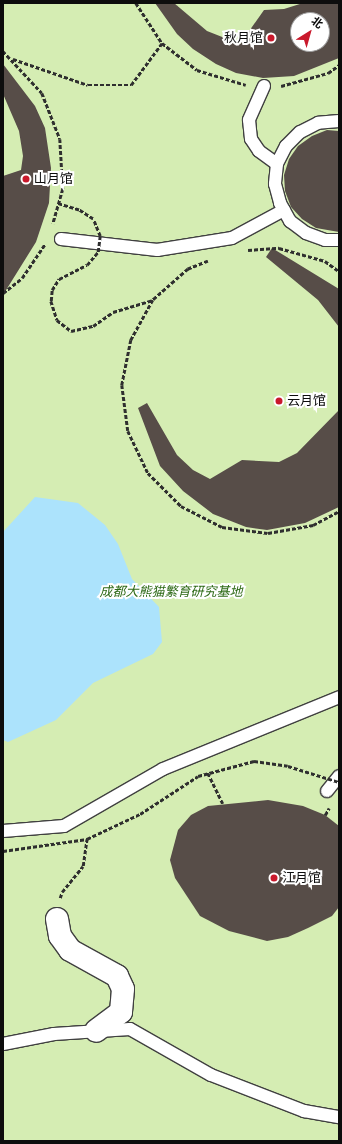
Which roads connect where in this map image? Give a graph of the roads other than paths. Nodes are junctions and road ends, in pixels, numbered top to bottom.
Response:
1 (264, 86) road end
2 (339, 121) edge
3 (277, 164) junction
4 (284, 210) junction
5 (55, 238) road end
6 (339, 240) edge
7 (339, 697) edge
8 (339, 776) edge
9 (327, 791) dead end
10 (3, 832) edge
11 (56, 919) road end
12 (96, 1031) junction
13 (3, 1044) edge
14 (339, 1117) edge

1 - 3 lane
2 - 3 lane
3 - 4 lane
4 - 5 lane
4 - 6 lane
7 - 10 lane
8 - 9 lane
11 - 12 street
12 - 13 lane
12 - 14 lane

